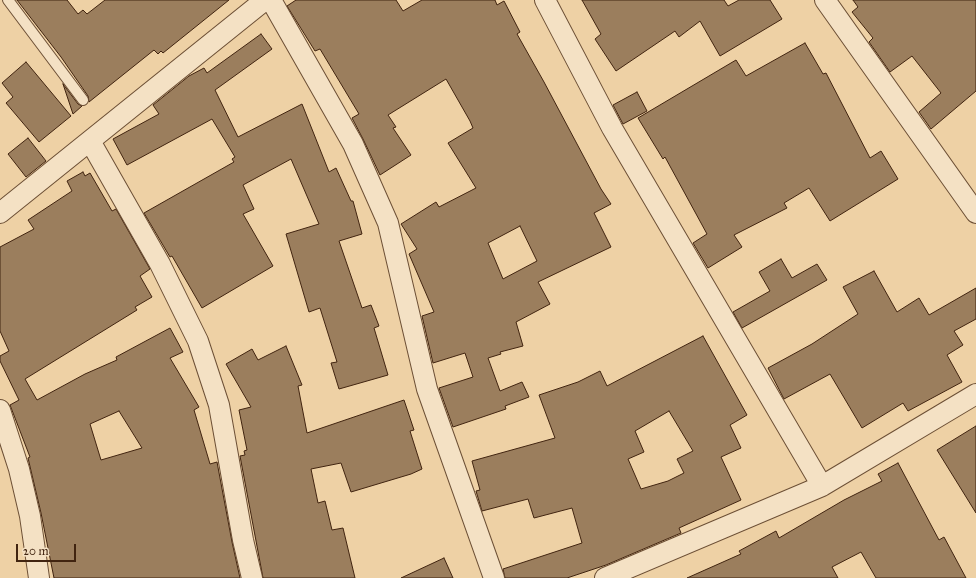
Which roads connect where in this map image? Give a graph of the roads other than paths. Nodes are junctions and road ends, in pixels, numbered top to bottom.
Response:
1 (8, 0) edge
2 (265, 0) edge
3 (271, 0) edge
4 (545, 0) edge
5 (824, 0) edge
6 (83, 100) dead end
7 (90, 141) junction
8 (0, 213) edge
9 (976, 213) edge
10 (976, 394) edge
11 (0, 410) edge
12 (822, 486) junction
13 (39, 578) edge
14 (252, 578) edge
15 (494, 578) edge
16 (605, 578) edge

1 - 6 lane
2 - 7 street
3 - 15 street
4 - 12 street
5 - 9 street
7 - 8 street
7 - 14 street
10 - 12 street
11 - 13 street
12 - 16 street

